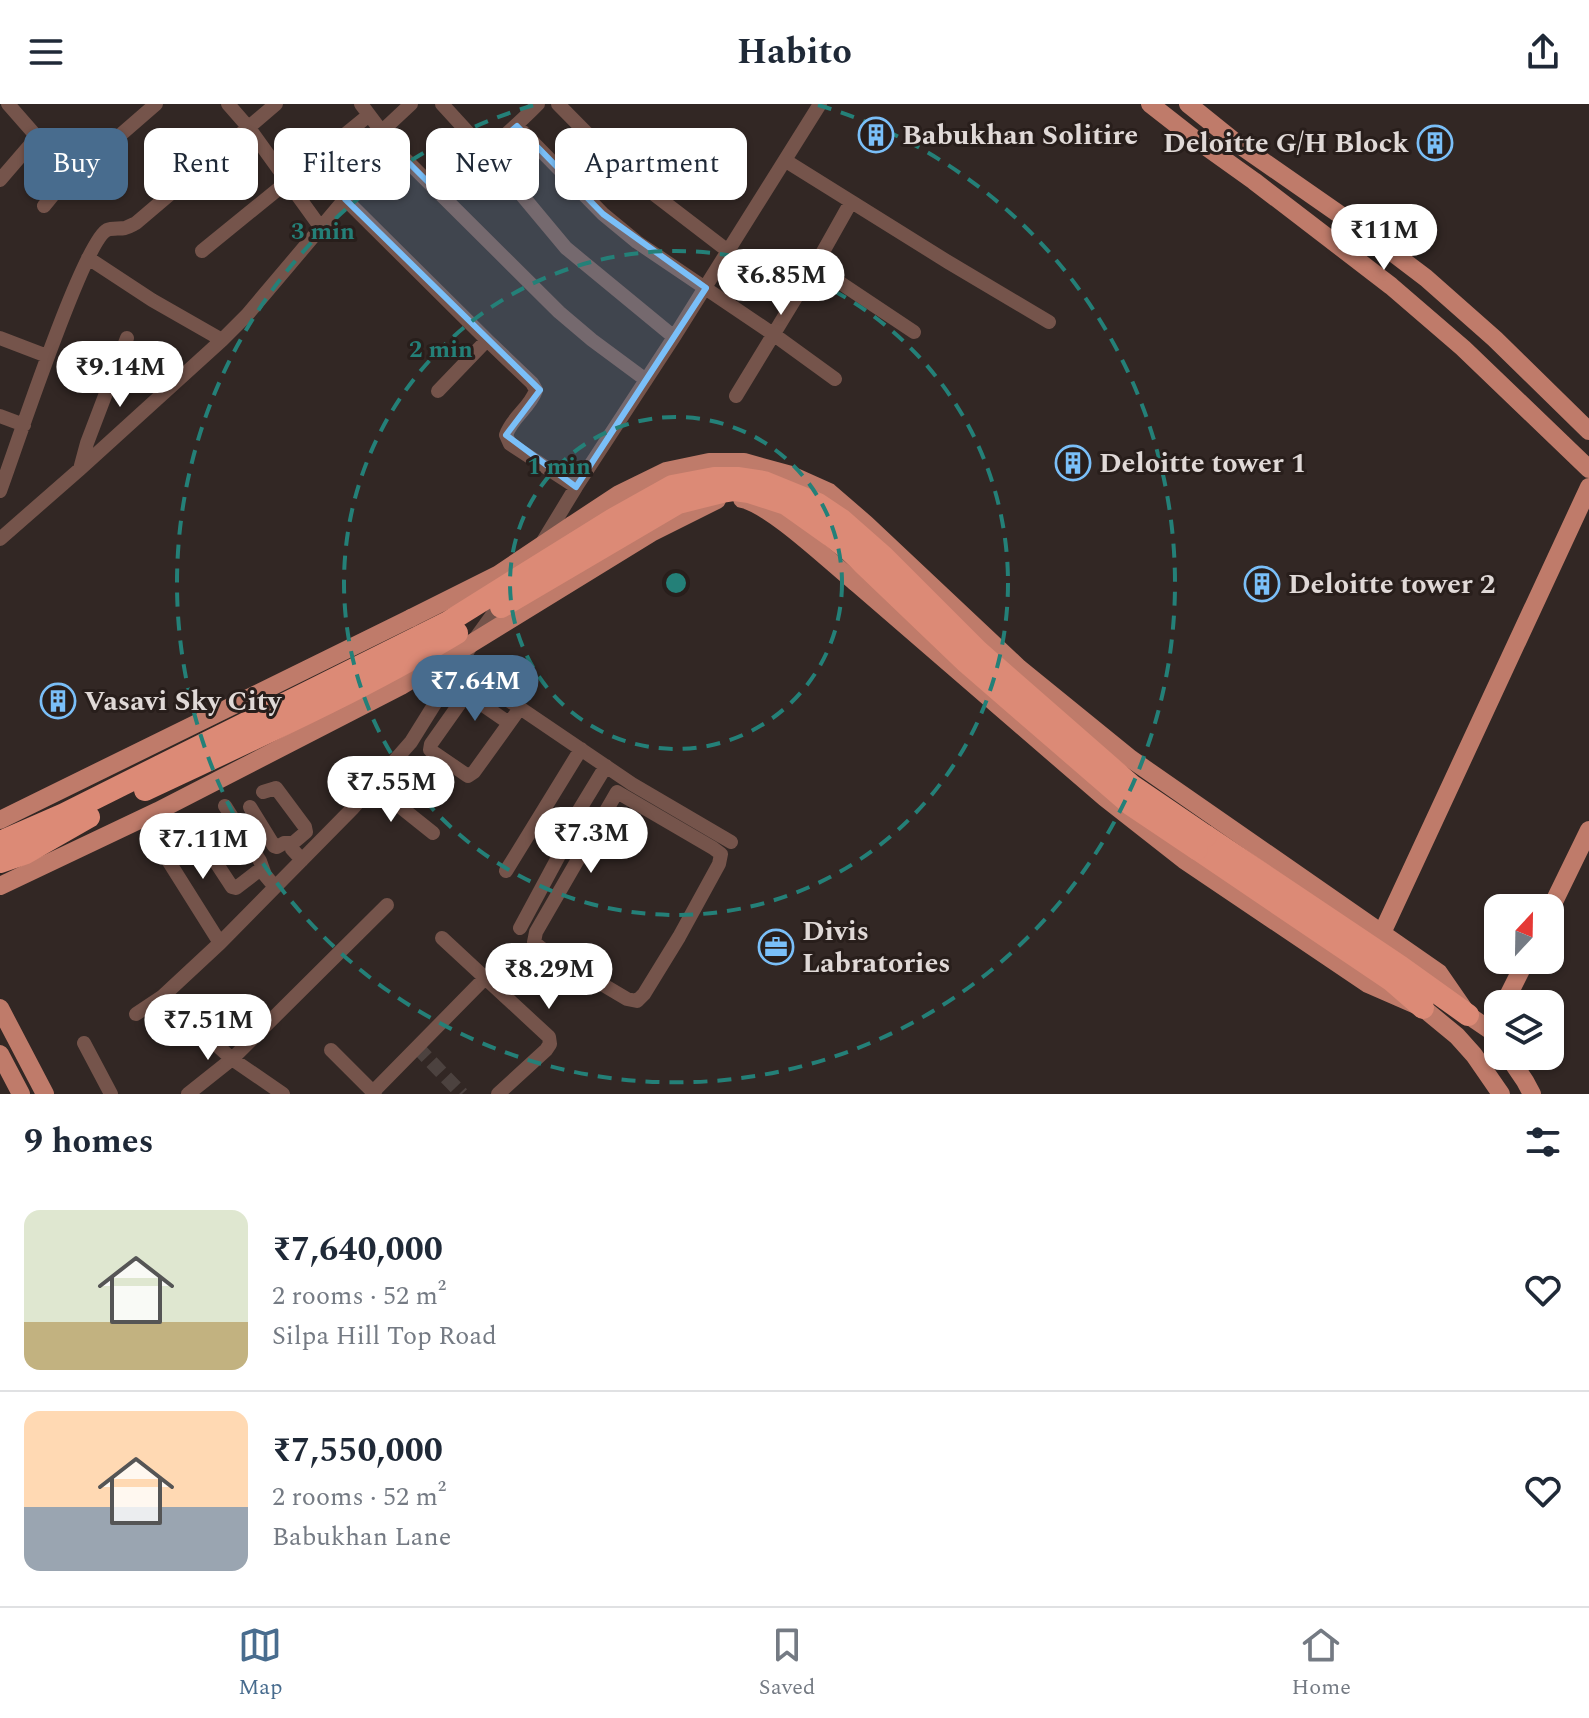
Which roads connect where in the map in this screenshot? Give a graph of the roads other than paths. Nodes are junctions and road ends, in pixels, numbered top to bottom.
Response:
1 (29, 104) edge
2 (156, 104) edge
3 (228, 104) edge
4 (276, 104) edge
5 (411, 104) edge
6 (442, 104) edge
7 (538, 104) edge
8 (558, 104) edge
9 (820, 104) edge
10 (1150, 104) edge
11 (1188, 104) edge
12 (12, 109) edge
13 (365, 110) edge
14 (517, 126) junction
15 (29, 128) edge
16 (249, 128) joint
17 (345, 128) edge
18 (378, 128) edge
19 (385, 128) edge
20 (464, 128) edge
21 (514, 128) edge
22 (128, 129) edge
23 (258, 138) edge
24 (24, 152) edge
25 (274, 155) edge
26 (786, 161) junction
27 (410, 164) edge
28 (0, 180) edge
29 (426, 180) edge
30 (274, 192) edge
31 (49, 200) edge
32 (163, 200) edge
33 (306, 200) edge
34 (344, 200) edge
35 (346, 200) edge
36 (446, 200) edge
37 (526, 200) edge
38 (851, 202) junction
39 (44, 206) dead end
40 (321, 228) junction
41 (202, 251) dead end
42 (728, 251) junction
43 (88, 258) junction
44 (815, 266) junction
45 (706, 288) junction
46 (1049, 322) dead end
47 (914, 332) dead end
48 (773, 334) junction
49 (674, 337) junction
50 (0, 338) edge
51 (127, 338) dead end
52 (222, 340) junction
53 (487, 340) junction
54 (47, 356) junction
55 (835, 379) dead end
56 (646, 380) junction
57 (438, 391) dead end
58 (736, 396) dead end
59 (0, 416) edge
60 (24, 425) junction
61 (1589, 431) edge
62 (80, 469) junction
63 (1589, 469) edge
64 (576, 487) junction
65 (1589, 487) edge
66 (0, 491) edge
67 (0, 539) edge
68 (452, 663) junction
69 (1041, 686) junction
70 (444, 689) junction
71 (464, 692) dead end
72 (520, 708) junction
73 (1071, 710) junction
74 (1012, 718) junction
75 (509, 723) junction
76 (1044, 745) junction
77 (581, 749) junction
78 (606, 766) junction
79 (373, 785) junction
80 (629, 790) junction
81 (263, 792) dead end
82 (225, 806) dead end
83 (655, 806) junction
84 (250, 807) dead end
85 (0, 820) edge
86 (1589, 830) edge
87 (196, 832) dead end
88 (433, 833) dead end
89 (154, 838) dead end
90 (0, 842) edge
91 (731, 842) dead end
92 (1201, 842) junction
93 (293, 843) junction
94 (302, 860) junction
95 (0, 862) edge
96 (262, 868) junction
97 (506, 871) dead end
98 (0, 886) edge
99 (275, 887) junction
100 (1558, 894) edge
101 (387, 905) dead end
102 (520, 928) dead end
103 (1382, 933) junction
104 (442, 938) dead end
105 (220, 943) junction
106 (485, 978) junction
107 (163, 996) junction
108 (0, 1008) edge
109 (1423, 1008) junction
110 (136, 1014) dead end
111 (1468, 1015) junction
112 (1484, 1023) edge
113 (84, 1043) dead end
114 (331, 1050) dead end
115 (0, 1054) edge
116 (232, 1059) junction
117 (1517, 1070) edge
118 (374, 1093) edge
119 (21, 1094) edge
120 (45, 1094) edge
121 (111, 1094) edge
122 (188, 1094) edge
123 (283, 1094) edge
124 (498, 1094) edge
125 (1501, 1094) edge
126 (1532, 1094) edge

1 - 12 street
2 - 22 street
3 - 16 street
4 - 16 street
5 - 19 street
6 - 20 street
7 - 14 street
8 - 42 street
9 - 26 street
10 - 63 main road
11 - 61 main road
12 - 15 street
13 - 17 street
13 - 18 street
14 - 21 street
14 - 45 street
23 - 25 street
24 - 28 street
26 - 38 street
26 - 42 street
27 - 29 street
30 - 41 street
31 - 39 street
32 - 43 street
33 - 40 street
34 - 40 street
35 - 53 street
36 - 56 street
37 - 49 street
38 - 44 street
38 - 46 street
40 - 52 street
42 - 45 street
43 - 52 street
43 - 54 street
44 - 47 street
44 - 48 street
45 - 48 street
45 - 49 street
48 - 55 street
48 - 58 street
49 - 56 street
50 - 54 street
51 - 62 street
52 - 62 street
53 - 57 street
53 - 64 street
54 - 60 street
56 - 64 street
59 - 60 street
60 - 66 street
62 - 67 street
64 - 68 street
65 - 103 main road
68 - 70 street
68 - 72 street
68 - 74 main road, bridge
68 - 98 main road
69 - 73 main road
69 - 74 main road
69 - 85 main road, bridge
70 - 75 street
70 - 79 street
71 - 75 street
72 - 75 street
72 - 77 street
73 - 76 main road
73 - 103 main road
74 - 76 main road
76 - 109 main road
77 - 78 street
77 - 97 street
78 - 80 street
78 - 102 street
79 - 88 street
79 - 94 street
80 - 83 street
80 - 83 street
81 - 93 street
82 - 96 street
83 - 91 street
84 - 93 street
86 - 100 main road
87 - 96 street
89 - 105 street
90 - 92 highway, bridge
92 - 95 highway, bridge
92 - 109 highway
92 - 111 highway
93 - 94 street
94 - 99 street
96 - 99 street
99 - 105 street
101 - 116 street
103 - 111 main road
104 - 106 street
105 - 107 street
106 - 118 street
106 - 124 street
107 - 110 street
107 - 116 street
108 - 120 main road
109 - 125 main road
111 - 112 main road
113 - 121 street
114 - 118 street
115 - 119 main road
116 - 122 street
116 - 123 street
117 - 126 main road

